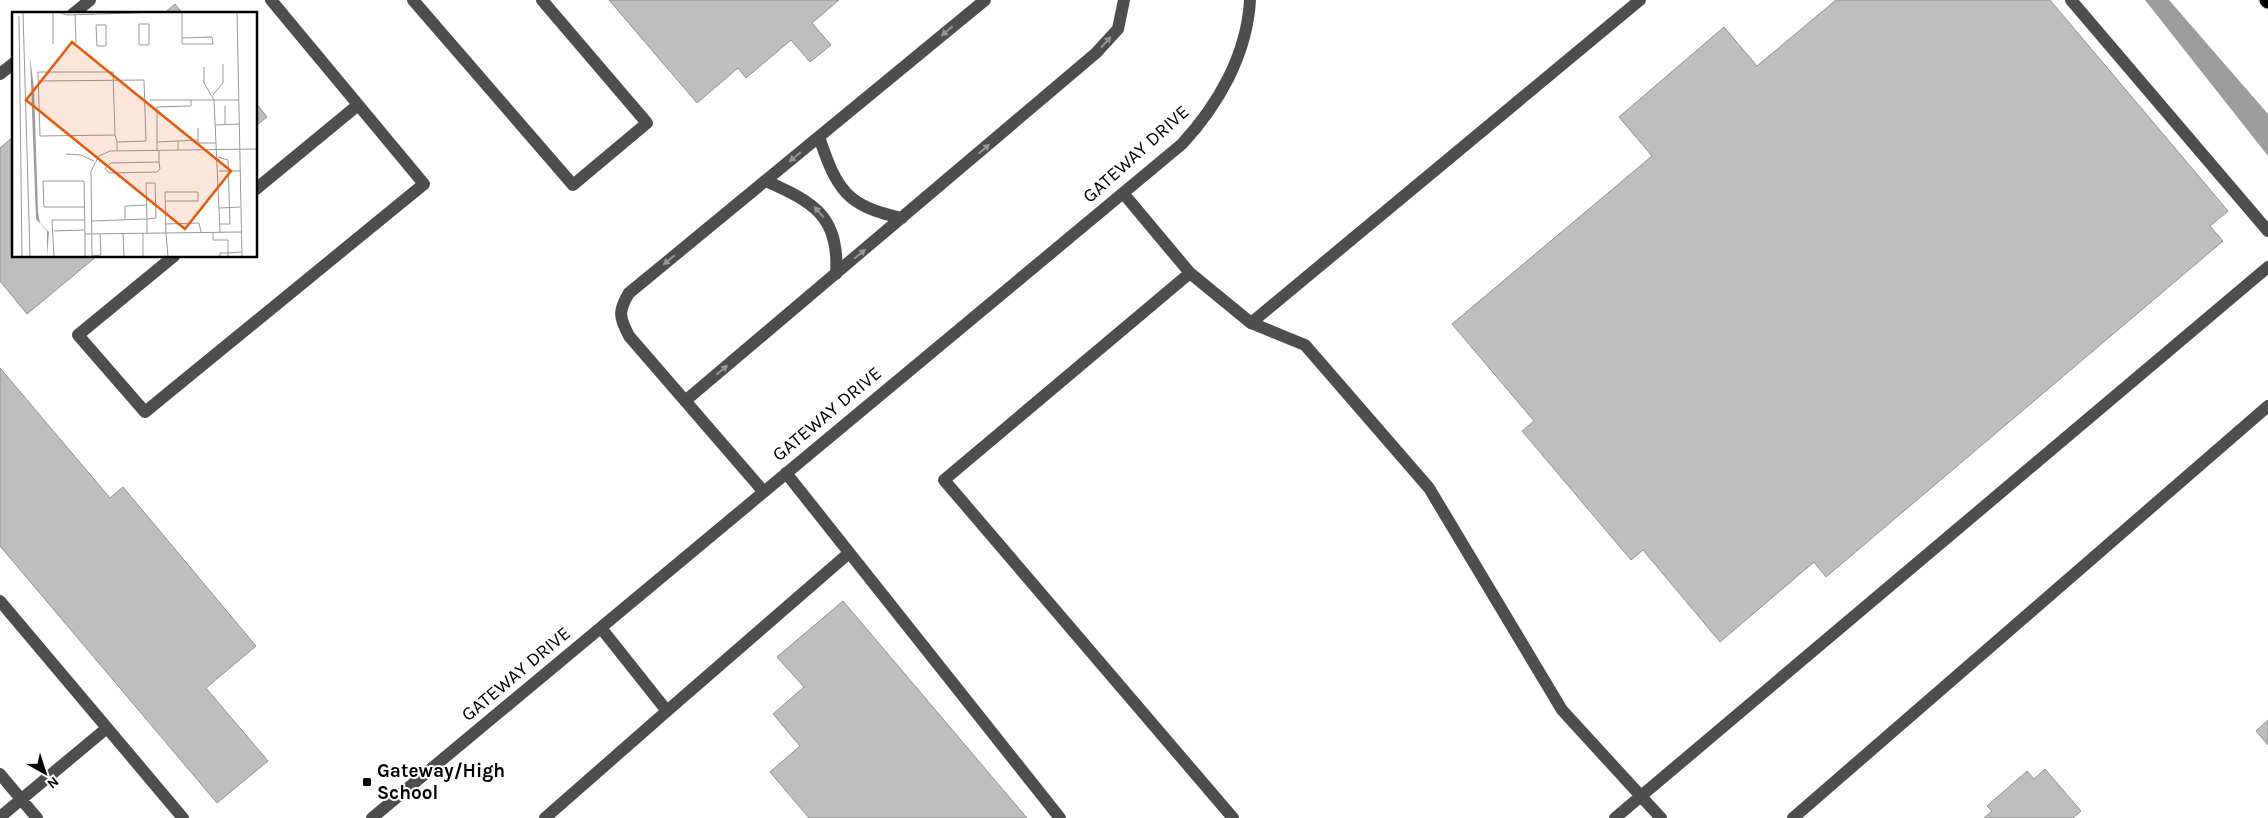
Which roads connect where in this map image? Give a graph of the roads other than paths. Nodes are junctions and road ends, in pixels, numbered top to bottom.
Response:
1 (90, 0) edge
2 (271, 0) edge
3 (413, 0) edge
4 (542, 0) edge
5 (985, 0) edge
6 (1124, 0) edge
7 (1250, 0) edge
8 (1640, 0) edge
9 (2071, 0) edge
10 (75, 12) edge
11 (12, 65) edge
12 (0, 74) edge
13 (358, 105) junction
14 (819, 137) junction
15 (766, 181) junction
16 (258, 186) edge
17 (1123, 193) junction
18 (902, 218) junction
19 (2268, 231) edge
20 (172, 258) edge
21 (2268, 267) edge
22 (836, 274) junction
23 (1190, 274) junction
24 (1251, 323) junction
25 (685, 401) junction
26 (2268, 406) edge
27 (786, 473) junction
28 (764, 492) junction
29 (849, 553) junction
30 (0, 601) edge
31 (601, 628) junction
32 (667, 711) junction
33 (107, 728) junction
34 (0, 774) edge
35 (1642, 797) junction
36 (21, 799) junction
37 (0, 817) edge
38 (37, 818) edge
39 (183, 818) edge
40 (372, 818) edge
41 (545, 818) edge
42 (1060, 818) edge
43 (1233, 818) edge
44 (1616, 818) edge
45 (1661, 818) edge
46 (1793, 818) edge

1 - 10 street
2 - 13 street
3 - 4 street
5 -> 14 street
18 -> 6 street
7 - 17 street, GATEWAY DRIVE
8 - 24 street
9 - 19 street
11 - 12 street
13 - 16 street
13 - 20 street
14 -> 15 street
14 - 18 street
22 -> 15 street
15 -> 25 street
17 - 23 street
17 - 27 street, GATEWAY DRIVE
22 -> 18 street
21 - 35 street
25 -> 22 street
23 - 24 street
23 - 43 street
24 - 35 street
25 - 28 street
26 - 46 street
27 - 28 street, GATEWAY DRIVE
27 - 29 street
28 - 31 street, GATEWAY DRIVE
29 - 32 street
29 - 42 street
30 - 33 street
31 - 32 street
31 - 40 street, GATEWAY DRIVE
32 - 41 street
33 - 36 street
33 - 39 street
34 - 36 street
35 - 44 street
35 - 45 street
36 - 37 street
36 - 38 street

